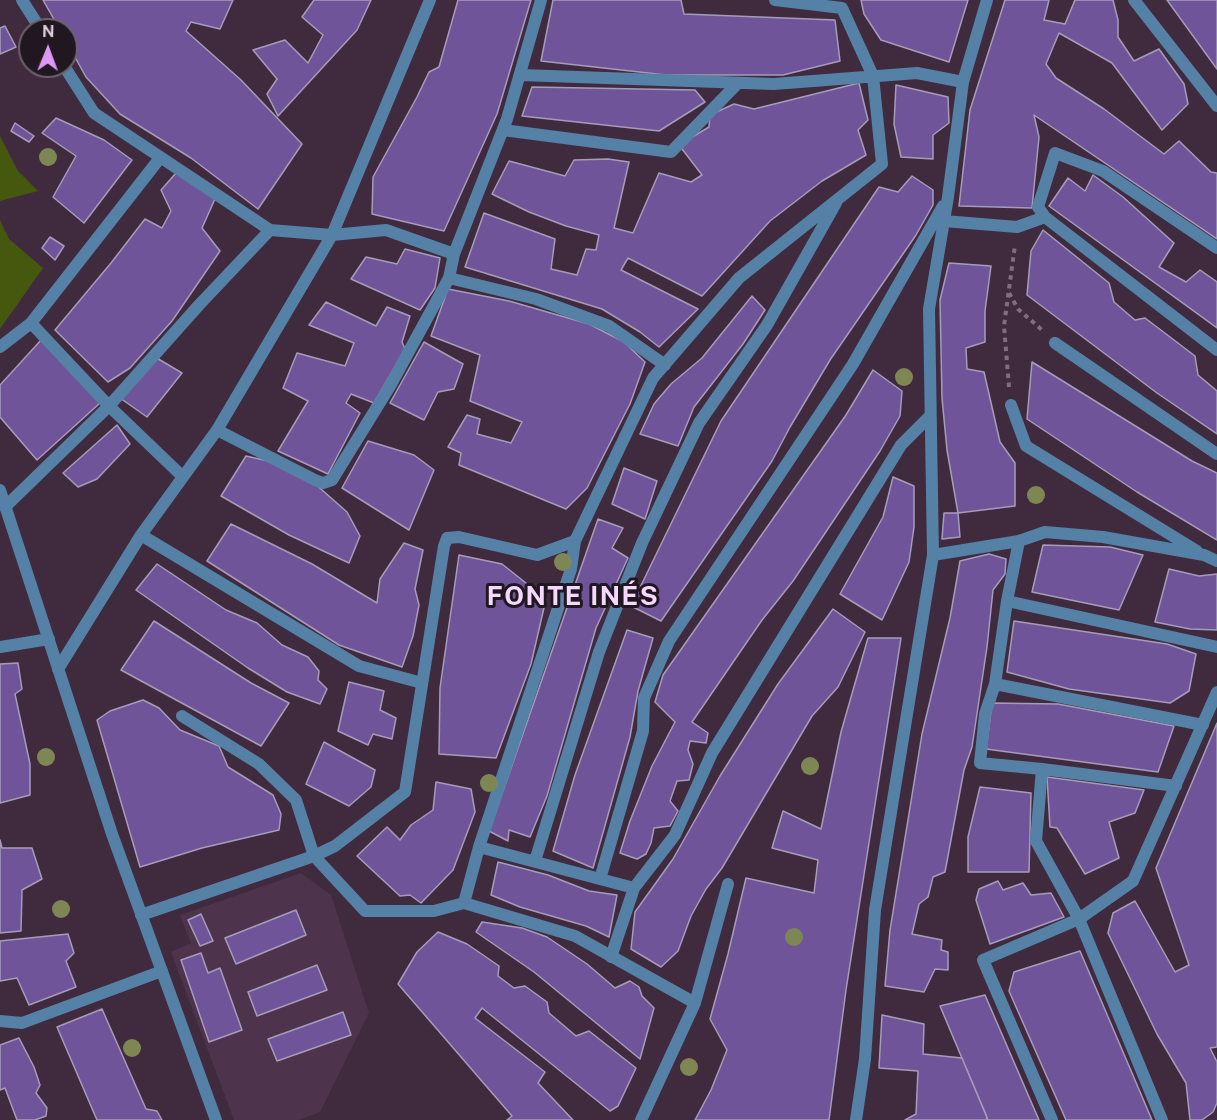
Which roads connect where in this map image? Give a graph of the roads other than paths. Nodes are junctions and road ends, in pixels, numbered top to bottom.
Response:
1 (22, 0) edge
2 (430, 0) edge
3 (541, 0) edge
4 (776, 0) edge
5 (987, 0) edge
6 (1134, 0) edge
7 (842, 4) edge
8 (33, 18) edge
9 (521, 75) junction
10 (873, 76) junction
11 (72, 78) edge
12 (963, 82) junction
13 (737, 84) junction
14 (1217, 106) edge
15 (502, 130) junction
16 (160, 158) junction
17 (948, 197) junction
18 (839, 198) junction
19 (1045, 217) junction
20 (944, 221) junction
21 (270, 230) junction
22 (332, 235) junction
23 (1217, 248) edge
24 (454, 254) junction
25 (449, 278) junction
26 (31, 323) junction
27 (1055, 343) road end
28 (0, 347) edge
29 (1217, 350) edge
30 (664, 365) junction
31 (1011, 405) road end
32 (109, 406) junction
33 (930, 416) junction
34 (217, 430) junction
35 (1217, 454) edge
36 (182, 476) junction
37 (0, 490) edge
38 (5, 507) junction
39 (141, 535) junction
40 (1019, 541) junction
41 (575, 542) junction
42 (933, 555) junction
43 (1203, 555) junction
44 (1217, 561) edge
45 (1007, 601) junction
46 (49, 639) junction
47 (0, 647) edge
48 (1217, 647) edge
49 (58, 669) junction
50 (422, 683) junction
51 (995, 684) junction
52 (1217, 692) edge
53 (182, 716) dead end
54 (1203, 725) junction
55 (1042, 769) junction
56 (1176, 786) junction
57 (479, 847) junction
58 (314, 856) junction
59 (535, 861) junction
60 (600, 879) junction
61 (728, 884) dead end
62 (634, 888) junction
63 (464, 903) junction
64 (141, 915) junction
65 (1079, 920) junction
66 (611, 957) junction
67 (162, 971) junction
68 (695, 1003) junction
69 (0, 1021) edge
70 (216, 1120) edge
71 (640, 1120) edge
72 (856, 1120) edge
73 (1052, 1120) edge
74 (1162, 1120) edge

1 - 8 street
2 - 22 street
3 - 9 street
4 - 7 street
5 - 12 street
6 - 14 street
7 - 10 street
9 - 13 street
9 - 15 street
10 - 12 street
10 - 13 street
10 - 18 street
11 - 16 street
12 - 17 street
13 - 15 street
15 - 24 street
16 - 21 street
16 - 26 street
17 - 20 street
17 - 60 street
18 - 30 street
18 - 59 street
19 - 20 street
19 - 23 street
19 - 29 street
20 - 33 street
21 - 22 street
21 - 32 street
22 - 24 street
22 - 34 street
24 - 25 street
25 - 30 street
25 - 34 street
26 - 28 street
26 - 32 street
27 - 35 street
30 - 41 street
31 - 43 street
32 - 36 street
32 - 38 street
33 - 42 street
33 - 62 street
34 - 36 street
36 - 39 street
37 - 38 street
38 - 46 street
39 - 49 street
39 - 50 street
40 - 42 street
40 - 43 street
40 - 45 street
41 - 50 street
41 - 57 street
42 - 72 street
43 - 44 street
45 - 48 street
45 - 51 street
46 - 47 street
46 - 49 street
49 - 64 street
50 - 58 street
51 - 54 street
51 - 55 street
52 - 54 street
53 - 58 street
54 - 56 street
55 - 56 street
55 - 65 street
56 - 65 street
57 - 59 street
57 - 63 street
58 - 63 street
58 - 64 street
59 - 60 street
60 - 62 street
61 - 68 street
62 - 66 street
63 - 66 street
64 - 67 street
65 - 73 street
65 - 74 street
66 - 68 street
67 - 69 street
67 - 70 street
68 - 71 street

